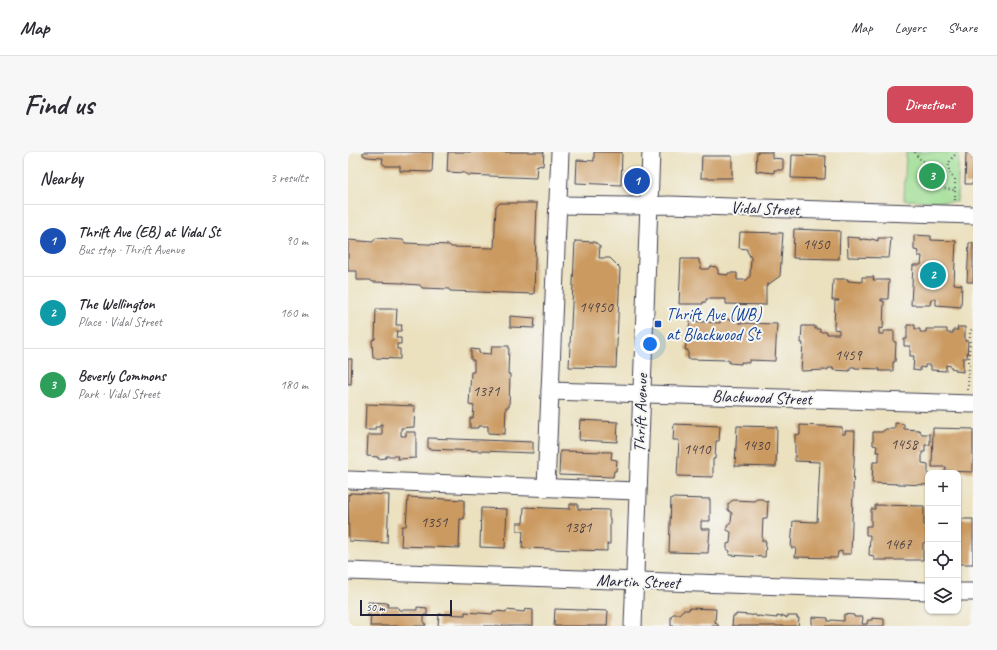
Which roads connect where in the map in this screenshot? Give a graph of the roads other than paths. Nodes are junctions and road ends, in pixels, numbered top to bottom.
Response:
1 (560, 152) edge
2 (651, 152) edge
3 (557, 205) junction
4 (649, 206) junction
5 (973, 215) edge
6 (550, 391) junction
7 (641, 393) junction
8 (970, 404) edge
9 (348, 480) edge
10 (546, 488) junction
11 (637, 491) junction
12 (348, 571) edge
13 (635, 581) junction
14 (925, 591) edge
15 (961, 592) edge
16 (973, 592) edge
17 (633, 626) edge

1 - 3 street
2 - 4 street, Thrift Avenue
3 - 4 street, Vidal Street
3 - 6 street
4 - 5 street, Vidal Street
4 - 7 street, Thrift Avenue
6 - 7 street, Blackwood Street
6 - 10 street
7 - 8 street, Blackwood Street
7 - 11 street, Thrift Avenue
9 - 10 street
10 - 11 street
11 - 13 street, Thrift Avenue
12 - 13 street, Martin Street
13 - 14 street, Martin Street
13 - 17 street, Thrift Avenue
15 - 16 street

